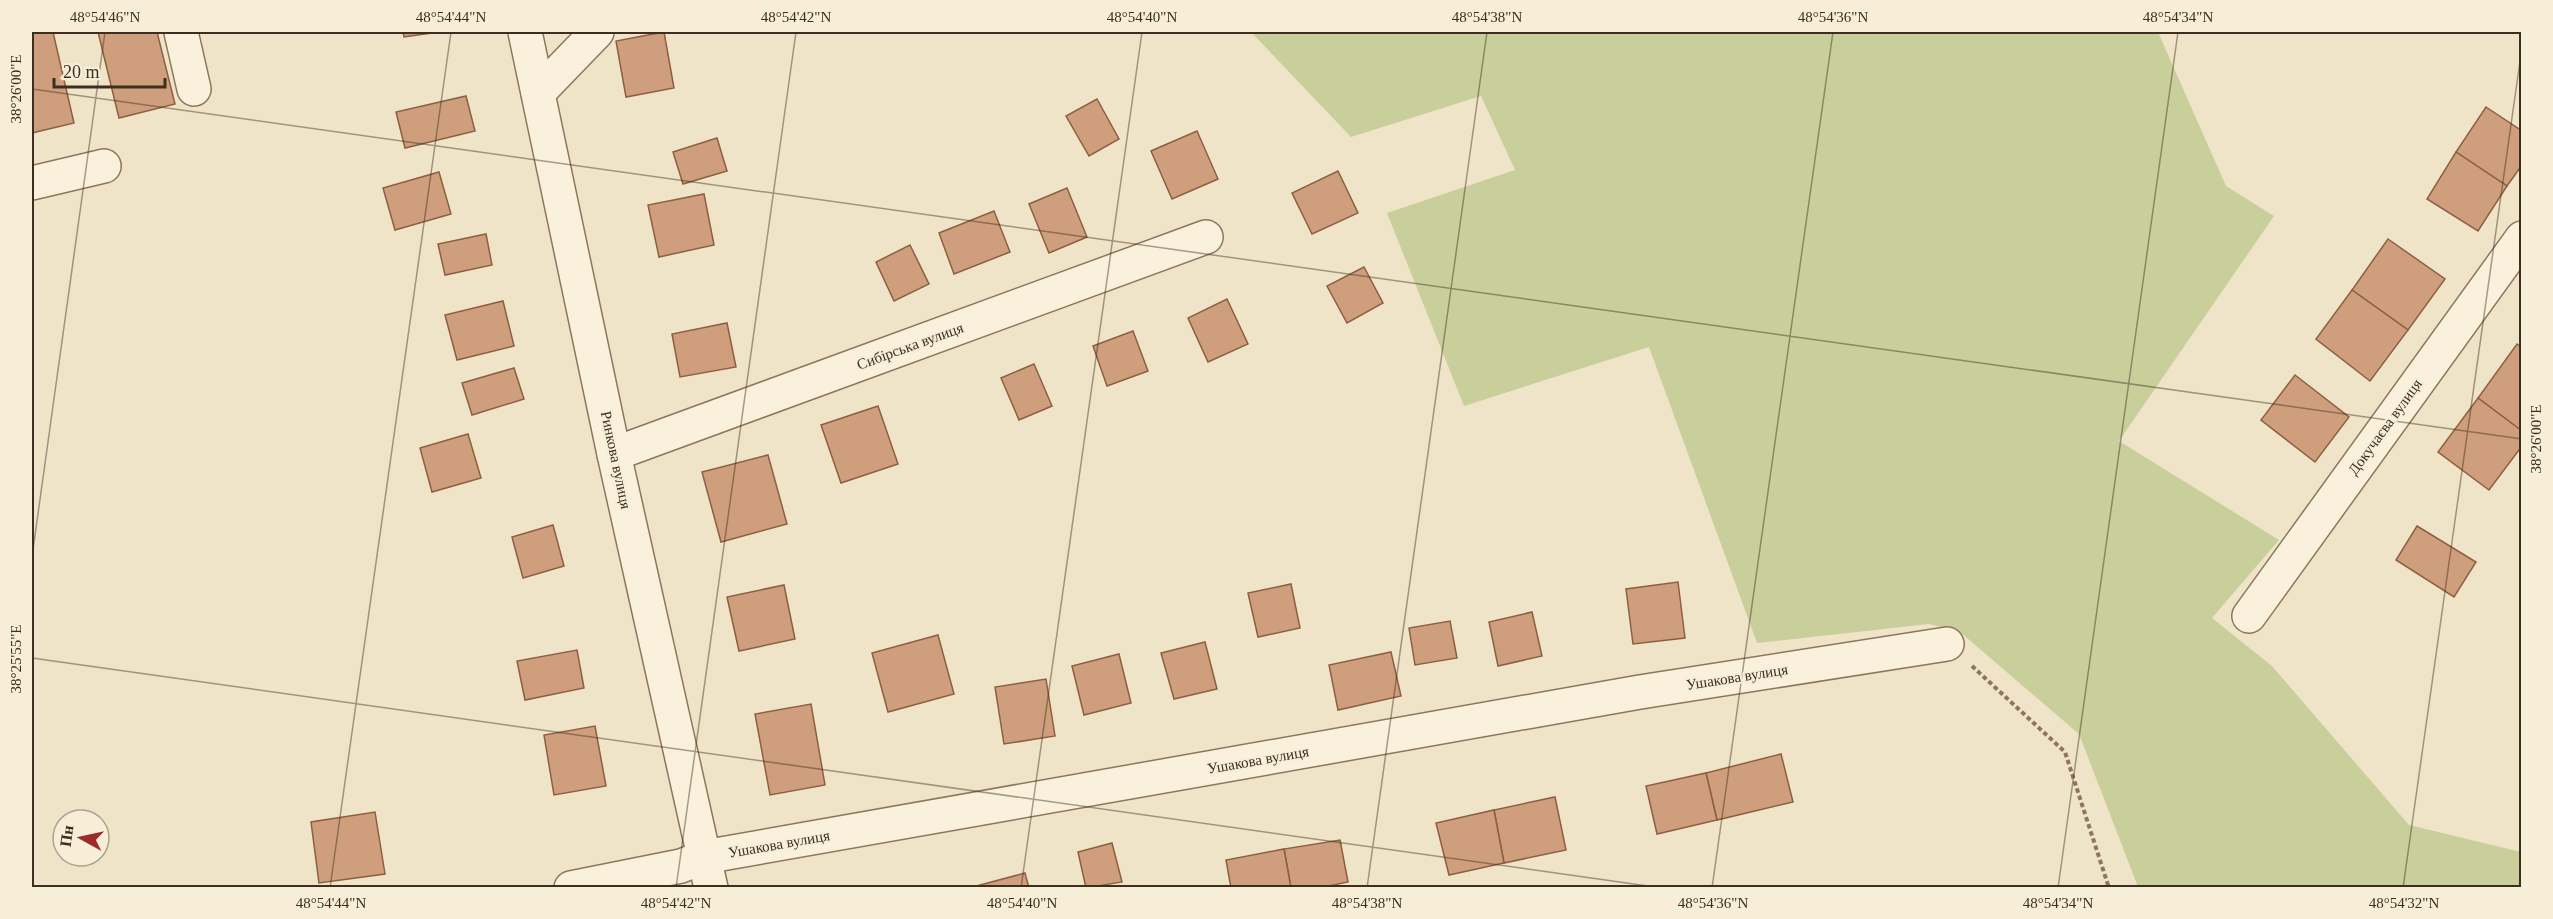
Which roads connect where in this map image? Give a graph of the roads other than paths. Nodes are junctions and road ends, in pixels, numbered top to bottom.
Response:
1 (181, 32) edge
2 (525, 32) edge
3 (597, 32) edge
4 (194, 89) dead end
5 (538, 93) junction
6 (104, 166) dead end
7 (32, 183) edge
8 (1206, 237) dead end
9 (2522, 238) edge
10 (614, 454) junction
11 (2249, 616) dead end
12 (1947, 644) road end
13 (708, 872) edge
14 (571, 888) edge

1 - 4 street
2 - 5 street, Ринкова вулиця
3 - 5 street
5 - 10 street, Ринкова вулиця
6 - 7 street
8 - 10 street, Сибірська вулиця
9 - 11 street, Докучаєва вулиця
10 - 13 street, Ринкова вулиця
12 - 13 street, Ушакова вулиця
13 - 14 street, Ушакова вулиця

